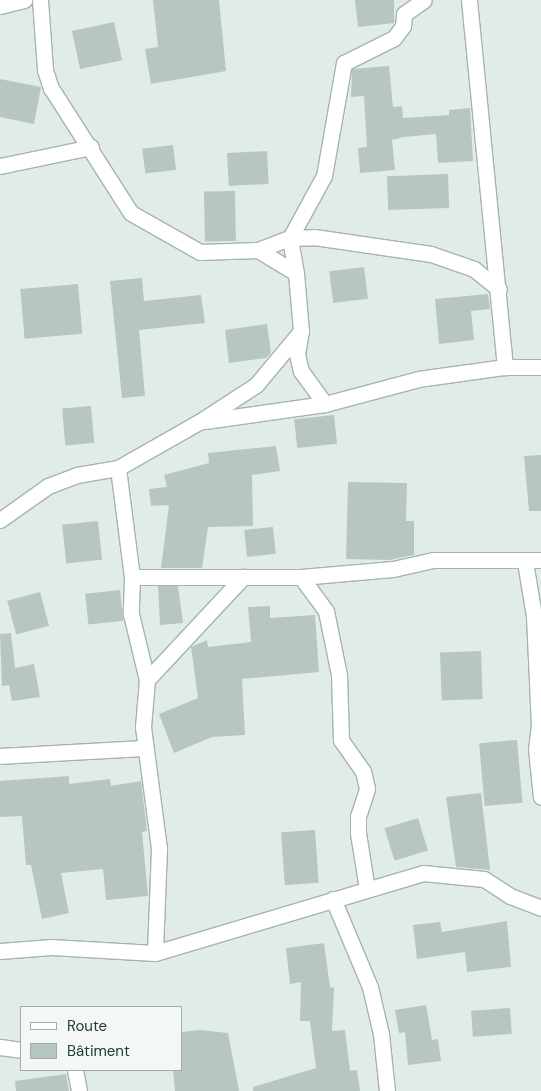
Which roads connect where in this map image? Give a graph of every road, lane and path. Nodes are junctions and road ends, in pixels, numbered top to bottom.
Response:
1 (24, 0) edge
2 (40, 0) edge
3 (424, 0) edge
4 (469, 0) edge
5 (0, 6) edge
6 (91, 147) junction
7 (0, 166) edge
8 (290, 238) junction
9 (258, 250) junction
10 (296, 273) junction
11 (499, 289) junction
12 (301, 331) junction
13 (504, 367) junction
14 (541, 367) edge
15 (325, 404) junction
16 (199, 422) junction
17 (118, 468) junction
18 (0, 520) edge
19 (541, 560) edge
20 (525, 562) junction
21 (132, 577) junction
22 (243, 577) junction
23 (301, 577) junction
24 (147, 680) junction
25 (145, 748) junction
26 (0, 756) edge
27 (541, 797) edge
28 (367, 888) junction
29 (333, 899) junction
30 (541, 908) edge
31 (0, 951) edge
32 (154, 953) junction
33 (0, 1047) edge
34 (20, 1050) edge
35 (76, 1071) edge
36 (79, 1091) edge
37 (387, 1091) edge

1 - 5 street
2 - 6 street
3 - 8 street
4 - 11 street
6 - 7 street
6 - 9 street
8 - 9 street
8 - 10 street
8 - 11 street
9 - 10 street
10 - 12 street
11 - 13 street
12 - 15 street
12 - 16 street
13 - 14 street
13 - 15 street
15 - 16 street
16 - 17 street
17 - 18 street
17 - 21 street
19 - 20 street
20 - 23 street
20 - 27 street
21 - 22 street
21 - 24 street
22 - 23 street
22 - 24 street
23 - 28 street
24 - 25 street
25 - 26 street
25 - 32 street
28 - 29 street
28 - 30 street
29 - 32 street
29 - 37 street
31 - 32 street
33 - 34 street
35 - 36 street

